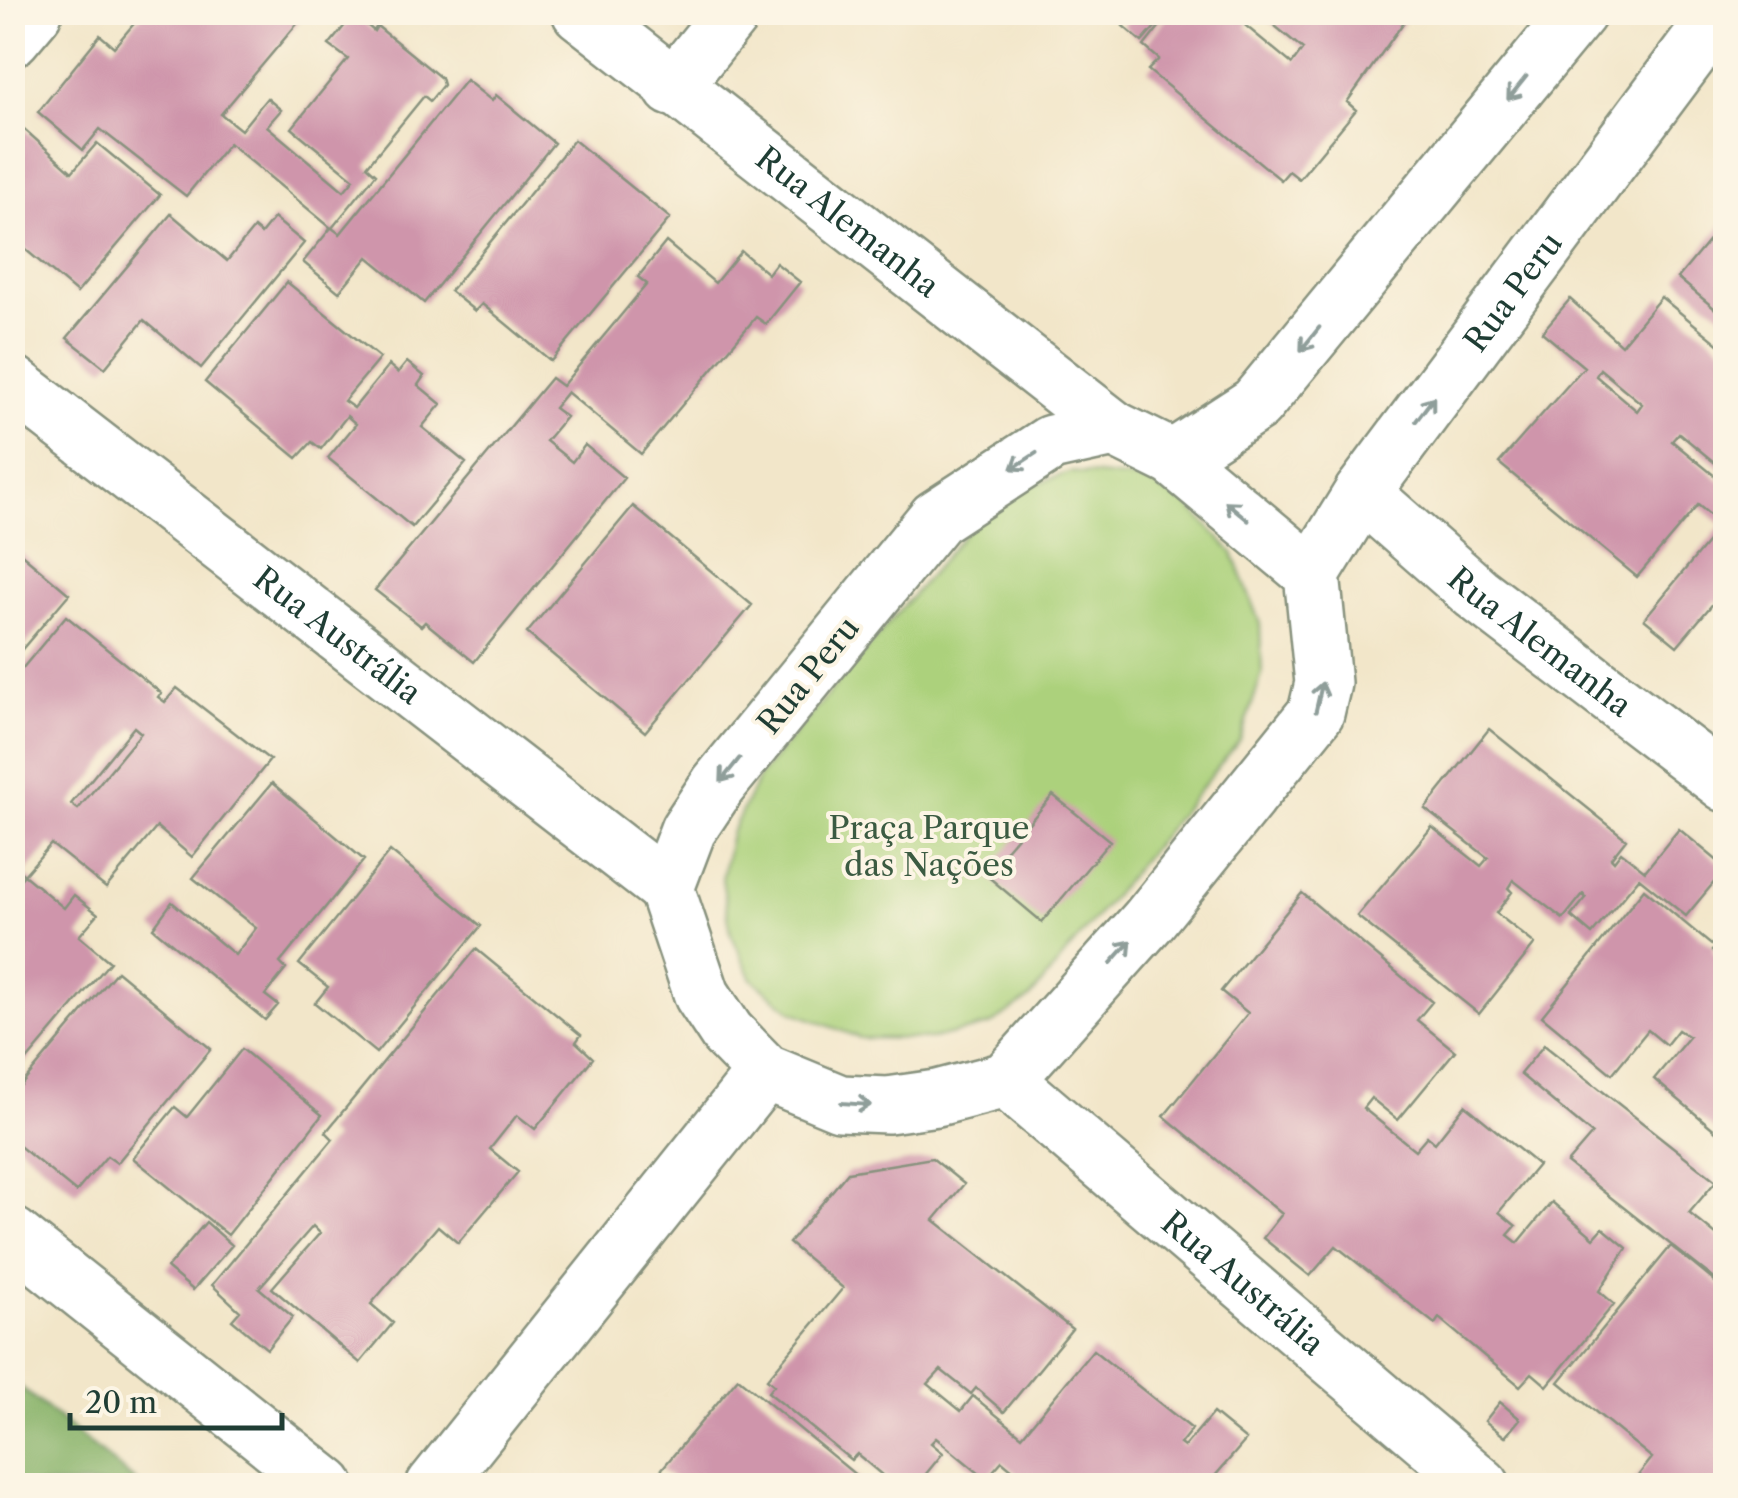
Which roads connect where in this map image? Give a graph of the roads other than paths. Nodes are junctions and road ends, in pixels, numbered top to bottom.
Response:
1 (34, 12) edge
2 (580, 12) edge
3 (733, 12) edge
4 (1579, 12) edge
5 (1721, 12) edge
6 (12, 38) edge
7 (672, 88) junction
8 (12, 382) edge
9 (1114, 429) junction
10 (1173, 458) junction
11 (1362, 493) junction
12 (1312, 574) junction
13 (1726, 784) edge
14 (666, 888) junction
15 (764, 1072) junction
16 (1006, 1080) junction
17 (12, 1234) edge
18 (328, 1486) edge
19 (434, 1486) edge
20 (1482, 1486) edge

1 - 6 street
2 - 7 street, Rua Alemanha
3 - 7 street
4 -> 10 street
11 -> 5 street, Rua Peru
7 - 9 street, Rua Alemanha
8 - 14 street, Rua Austrália
9 - 10 street
9 -> 14 street, Rua Peru
12 -> 10 street
11 - 12 street, Rua Peru
11 - 13 street, Rua Alemanha
16 -> 12 street
14 - 15 street
15 -> 16 street
15 - 19 street
16 - 20 street, Rua Austrália
17 - 18 street

